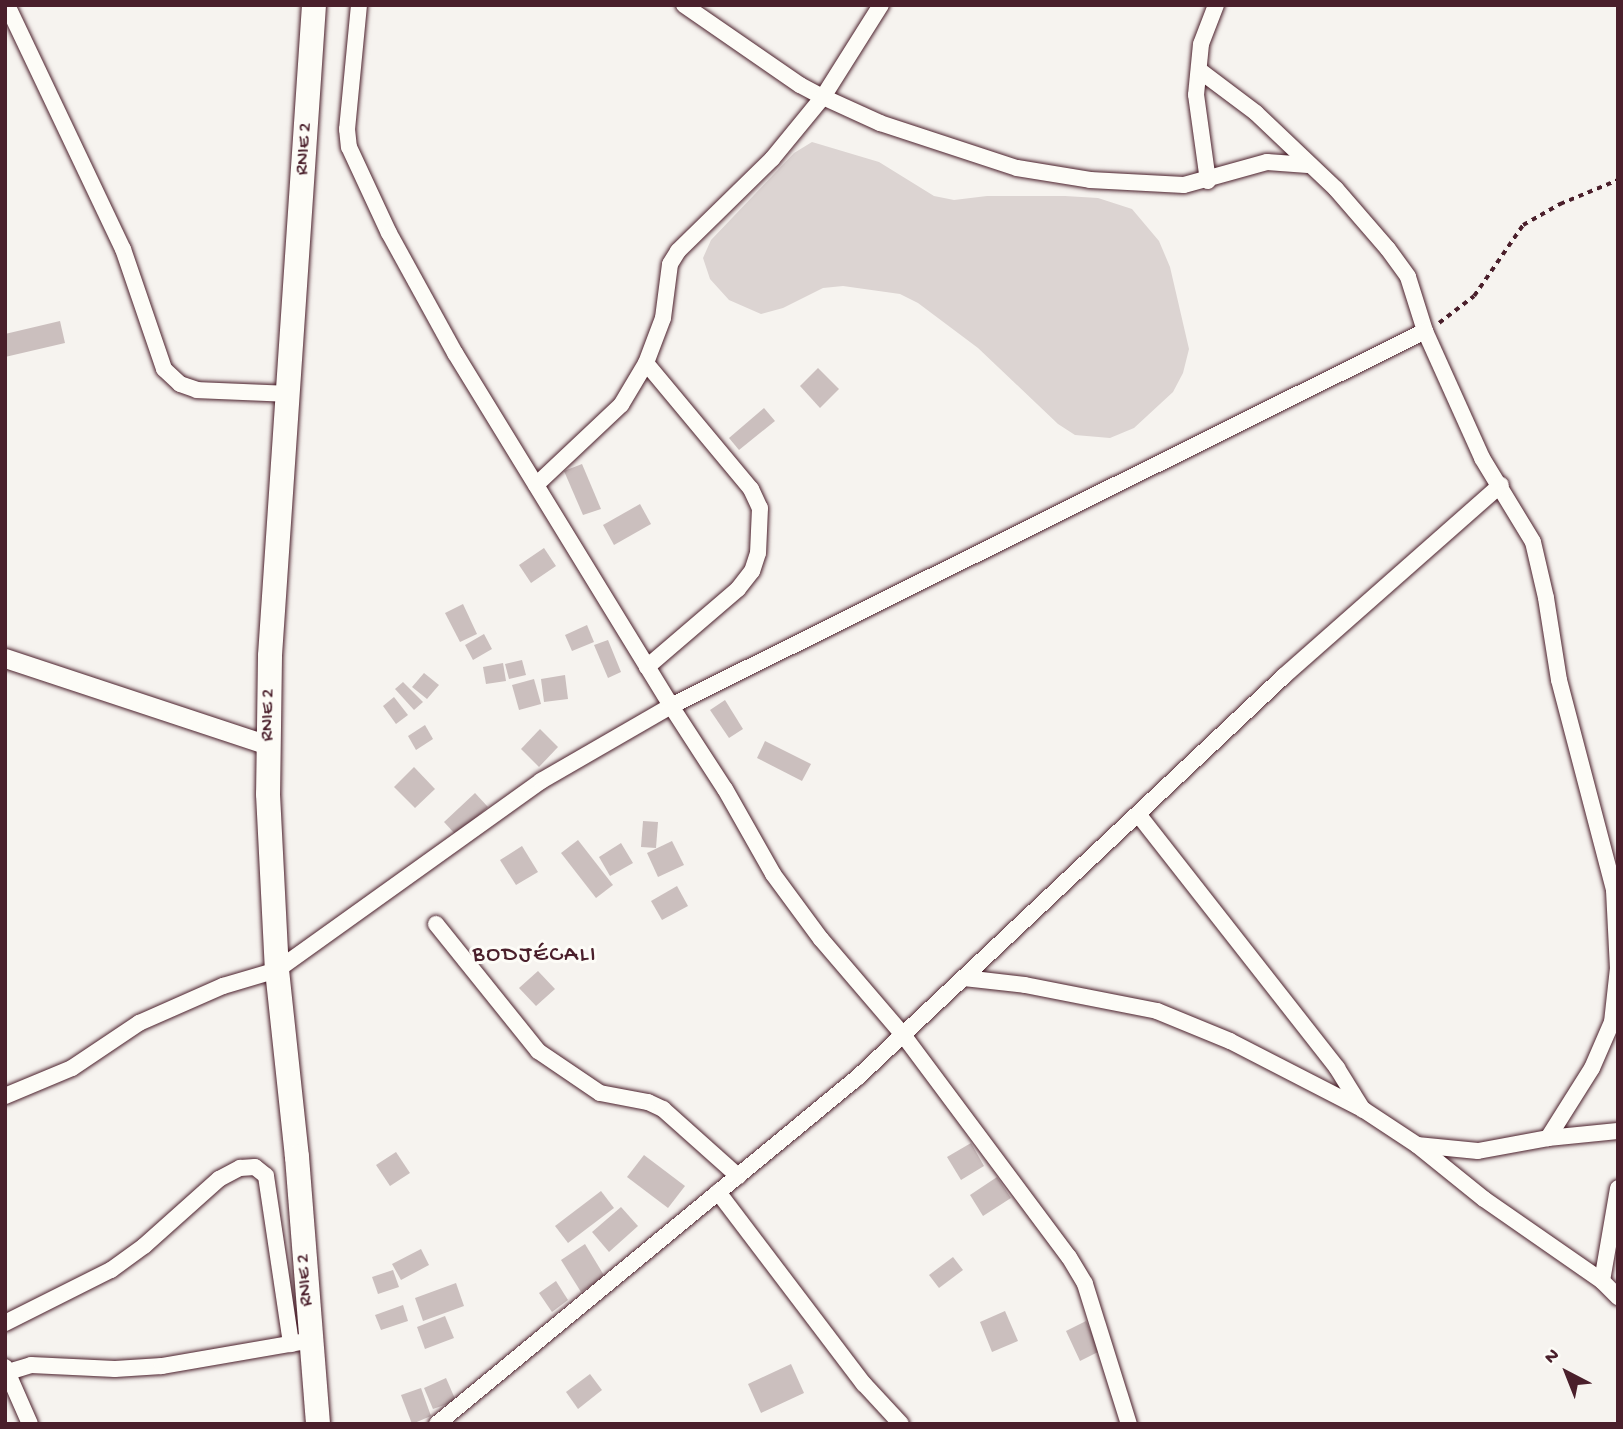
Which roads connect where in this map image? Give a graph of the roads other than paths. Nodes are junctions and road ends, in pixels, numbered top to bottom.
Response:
1 (7, 5) edge
2 (314, 5) edge
3 (359, 5) edge
4 (684, 5) edge
5 (881, 5) edge
6 (1216, 5) edge
7 (1199, 70) junction
8 (823, 97) junction
9 (1308, 165) junction
10 (1208, 181) junction
11 (1425, 331) junction
12 (646, 363) junction
13 (289, 394) junction
14 (536, 485) junction
15 (1501, 485) junction
16 (5, 658) edge
17 (647, 667) junction
18 (671, 706) junction
19 (268, 745) junction
20 (1138, 814) junction
21 (436, 924) dead end
22 (277, 970) junction
23 (964, 978) junction
24 (904, 1036) junction
25 (5, 1096) edge
26 (1364, 1110) junction
27 (1618, 1131) edge
28 (1548, 1138) junction
29 (1417, 1144) junction
30 (737, 1176) junction
31 (1618, 1188) edge
32 (718, 1192) junction
33 (1602, 1281) junction
34 (1618, 1297) edge
35 (5, 1322) edge
36 (301, 1342) junction
37 (6, 1370) edge
38 (30, 1424) edge
39 (318, 1424) edge
40 (438, 1424) edge
41 (901, 1424) edge
42 (1129, 1424) edge

1 - 13 street
2 - 13 main road, RNIE 2 / RNIE 2
3 - 14 street
4 - 8 street
5 - 8 street
6 - 7 street
7 - 9 street
7 - 10 street
8 - 10 street
8 - 12 street
9 - 10 street
9 - 11 street
11 - 15 street
11 - 18 street
12 - 14 street
12 - 17 street
13 - 19 main road, RNIE 2 / RNIE 2
14 - 17 street
15 - 20 street
15 - 28 street
16 - 19 street
17 - 18 street
18 - 22 street
18 - 24 street
19 - 22 main road, RNIE 2 / RNIE 2
20 - 23 street
20 - 26 street
21 - 30 street
22 - 25 street
22 - 36 main road, RNIE 2 / RNIE 2
23 - 24 street
23 - 26 street
24 - 30 street
24 - 42 street
26 - 29 street
27 - 28 street
28 - 29 street
29 - 33 street
30 - 32 street
31 - 33 street
32 - 40 street
32 - 41 street
33 - 34 street
35 - 36 street
36 - 37 street
36 - 39 main road, RNIE 2 / RNIE 2
37 - 38 street

